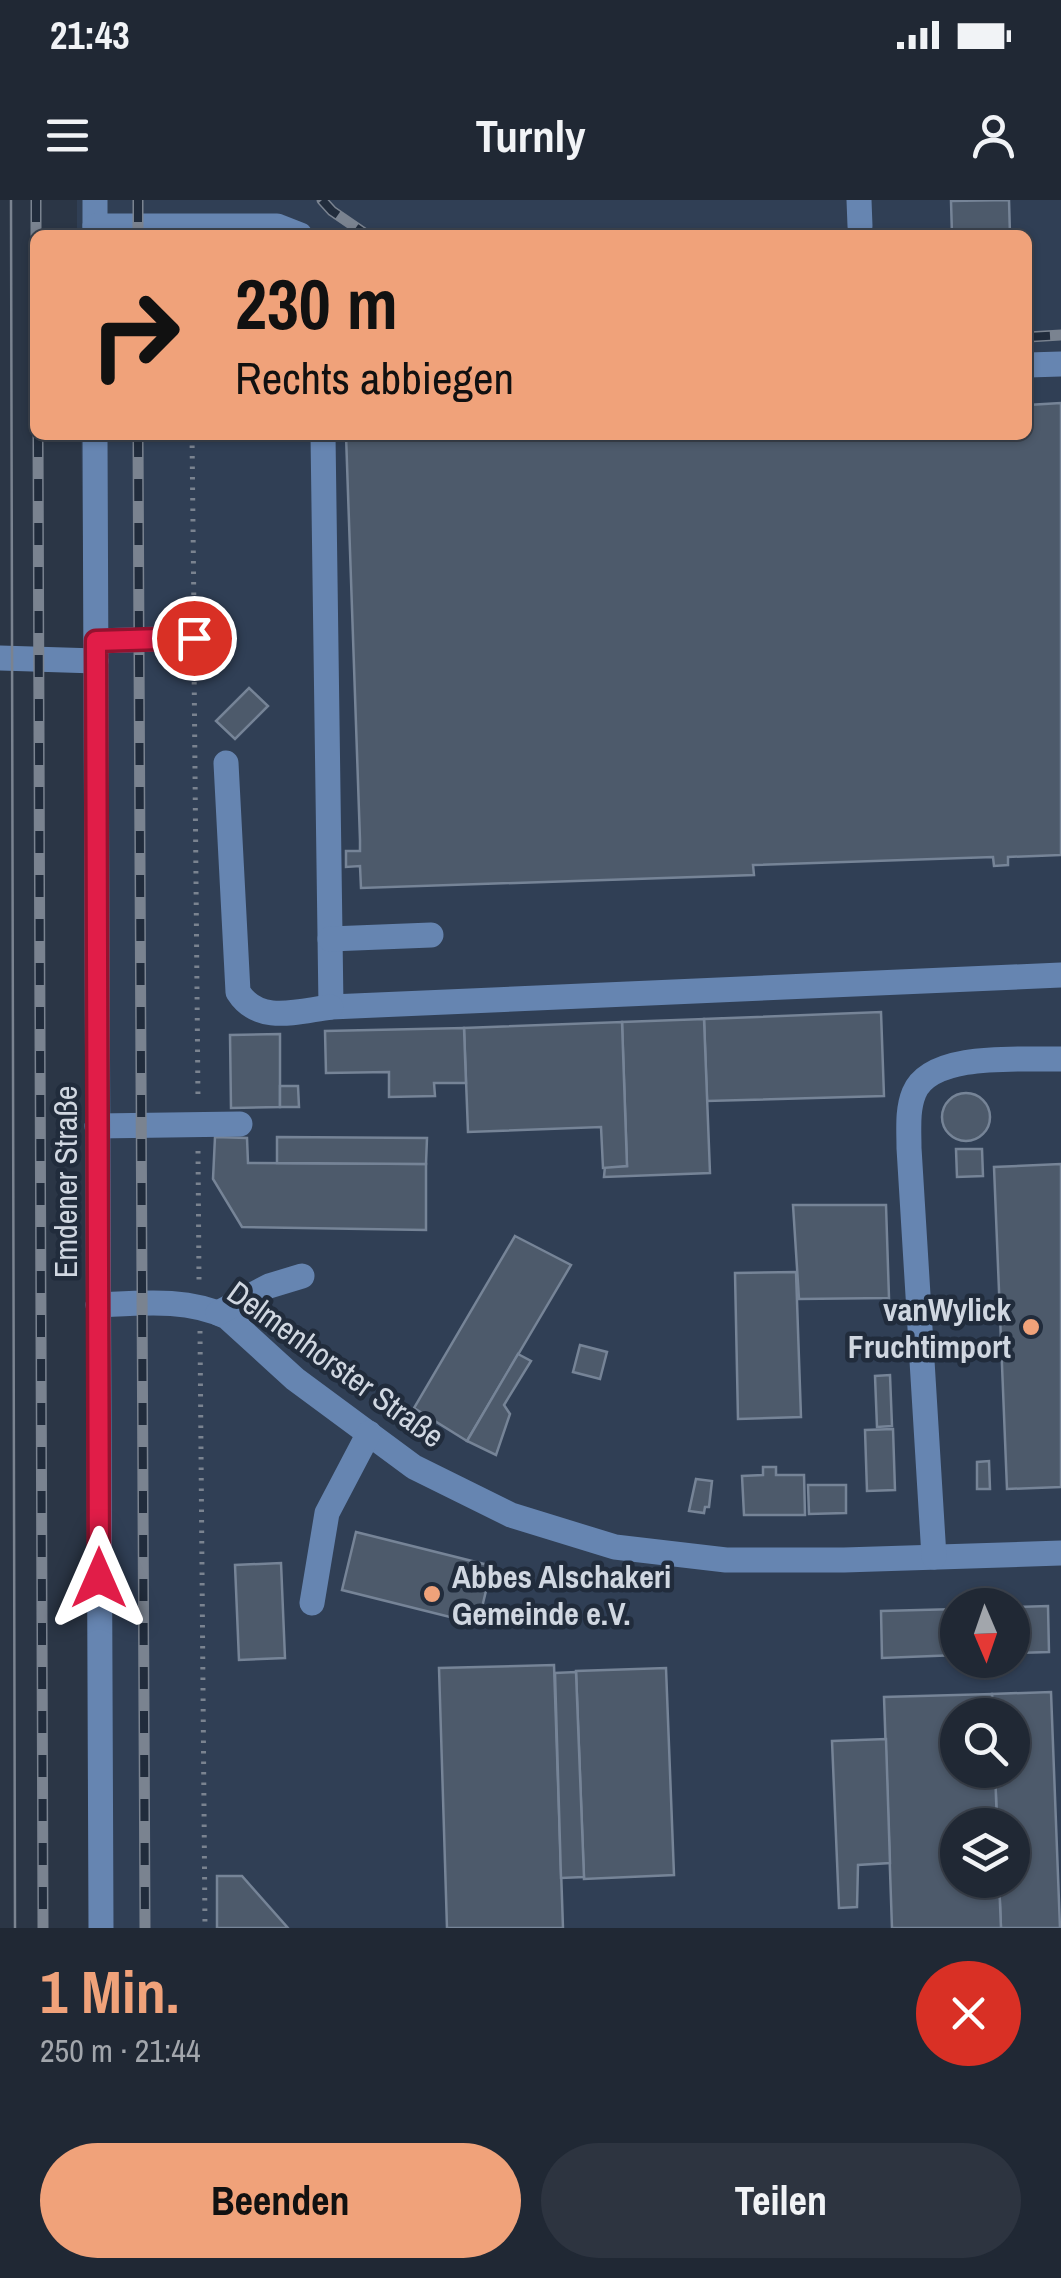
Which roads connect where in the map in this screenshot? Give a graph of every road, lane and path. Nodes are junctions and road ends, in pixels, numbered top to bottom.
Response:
1 (95, 200) edge
2 (859, 200) edge
3 (860, 226) dead end
4 (95, 230) edge
5 (131, 230) edge
6 (287, 230) edge
7 (1061, 364) edge
8 (1032, 365) edge
9 (95, 440) edge
10 (192, 440) edge
11 (323, 440) edge
12 (194, 638) junction
13 (96, 651) junction
14 (0, 658) edge
15 (226, 763) dead end
16 (431, 935) dead end
17 (330, 939) junction
18 (1061, 976) edge
19 (331, 1007) junction
20 (1061, 1059) edge
21 (240, 1124) dead end
22 (98, 1126) junction
23 (198, 1126) junction
24 (302, 1276) dead end
25 (98, 1305) junction
26 (209, 1308) junction
27 (368, 1433) junction
28 (1061, 1552) edge
29 (934, 1557) junction
30 (312, 1603) dead end
31 (100, 1928) edge
32 (205, 1928) edge

1 - 4 street
2 - 3 street
5 - 6 street
7 - 8 street
9 - 13 street, Emdener Straße
10 - 12 path
11 - 17 street
12 - 13 street
12 - 23 path
13 - 14 street
13 - 22 street, Emdener Straße
15 - 19 street
16 - 17 street
17 - 19 street
18 - 19 street
20 - 29 street
21 - 23 street
22 - 23 street
22 - 25 street, Emdener Straße
23 - 26 path
24 - 26 street
25 - 26 street, Delmenhorster Straße
25 - 31 street, Emdener Straße
26 - 27 street, Delmenhorster Straße
26 - 32 path
27 - 29 street, Delmenhorster Straße
27 - 30 street
28 - 29 street, Delmenhorster Straße

